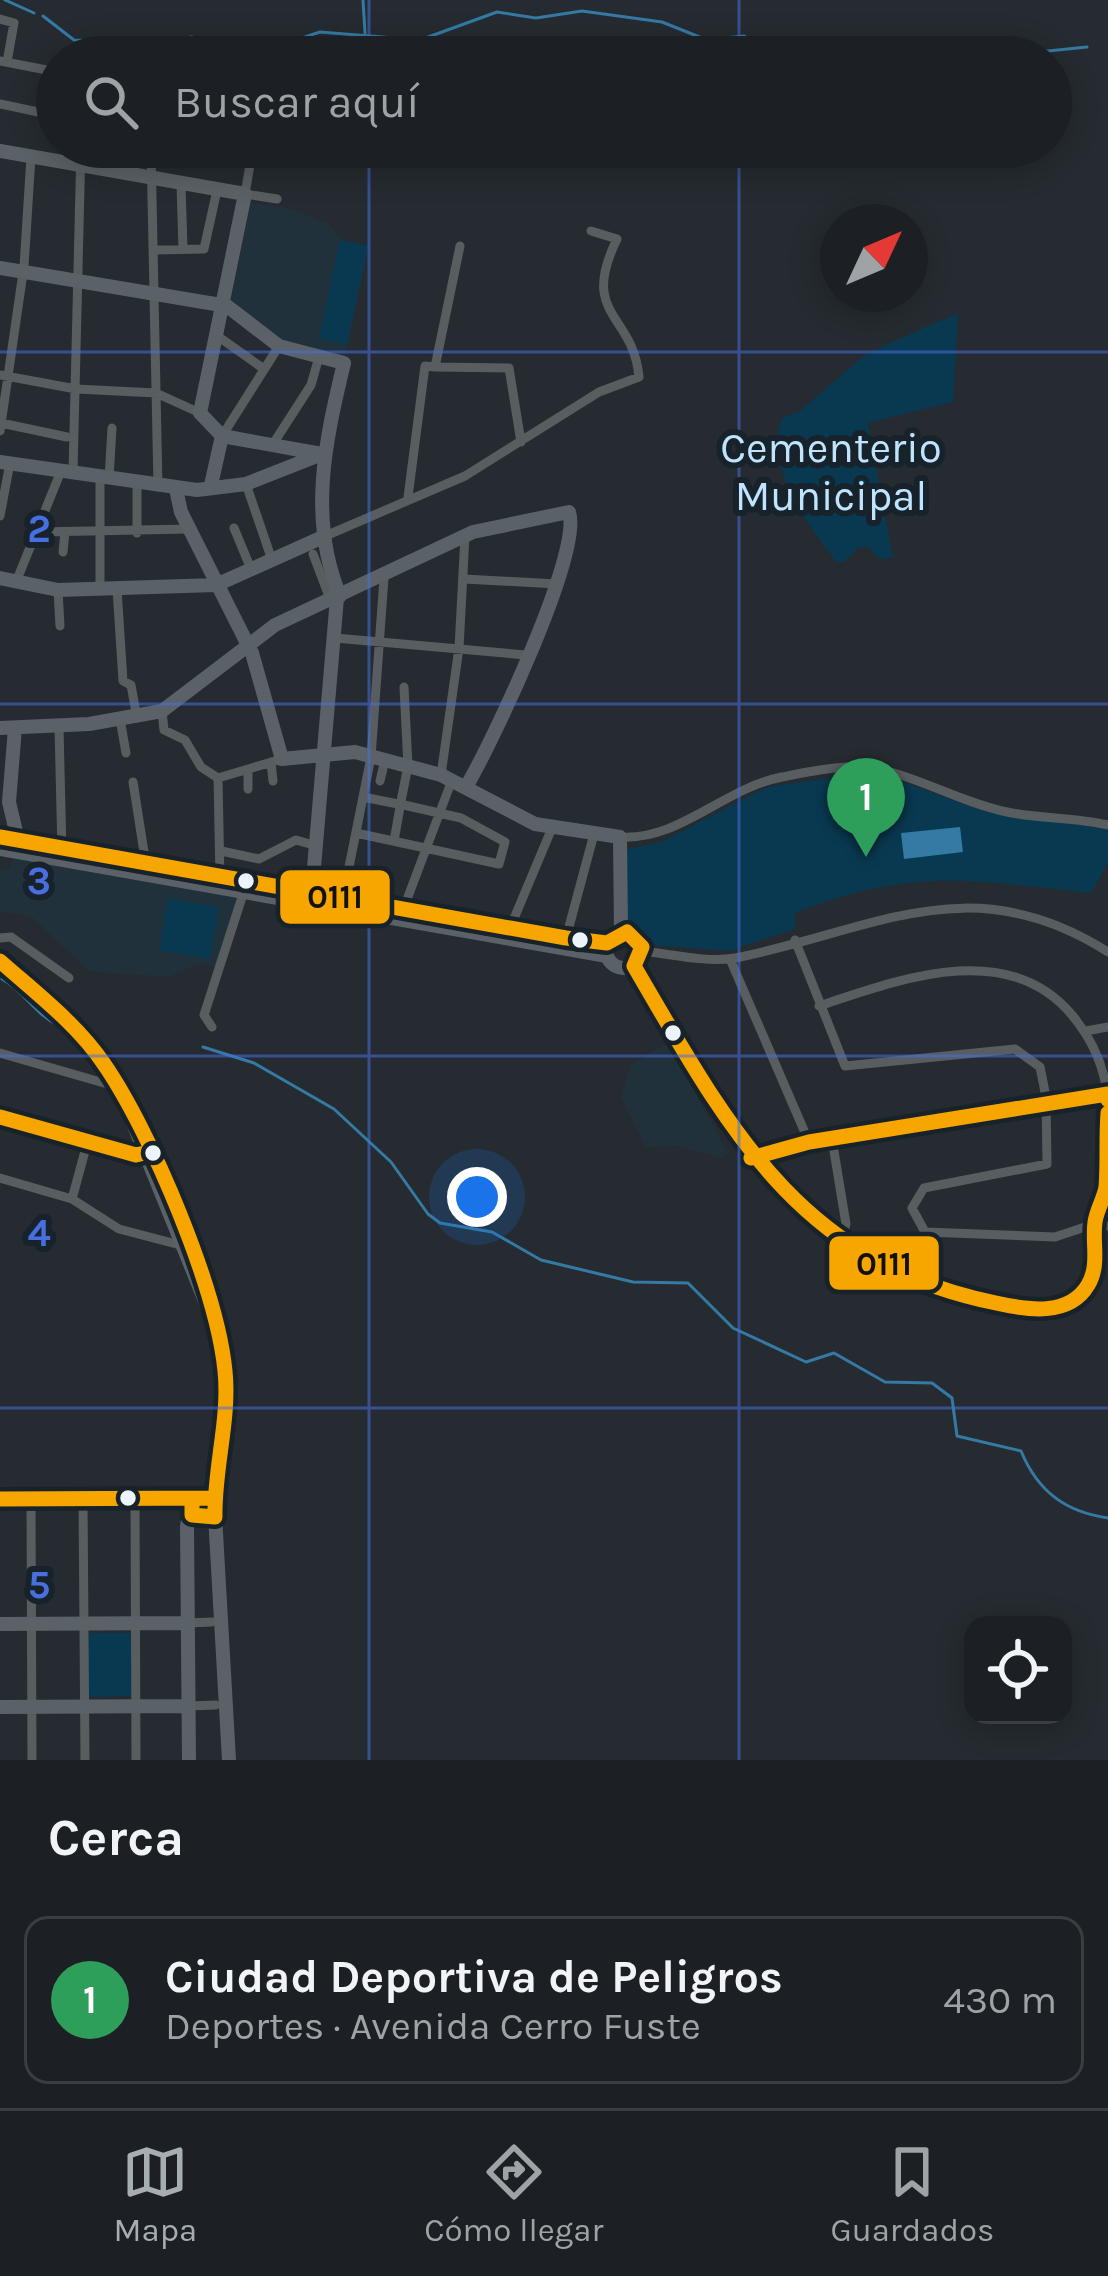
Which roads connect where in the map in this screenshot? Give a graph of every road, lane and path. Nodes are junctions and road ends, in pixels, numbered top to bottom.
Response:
1 (0, 20) edge
2 (3, 62) edge
3 (36, 68) edge
4 (0, 104) edge
5 (36, 112) edge
6 (0, 151) edge
7 (36, 157) edge
8 (38, 168) edge
9 (82, 168) edge
10 (92, 168) edge
11 (153, 168) edge
12 (249, 168) edge
13 (153, 180) junction
14 (181, 184) junction
15 (217, 190) junction
16 (245, 194) junction
17 (277, 199) dead end
18 (591, 231) dead end
19 (460, 246) dead end
20 (183, 249) junction
21 (154, 250) junction
22 (0, 268) edge
23 (24, 272) junction
24 (79, 280) junction
25 (154, 292) junction
26 (223, 306) junction
27 (216, 335) junction
28 (279, 346) junction
29 (319, 356) junction
30 (435, 367) junction
31 (264, 369) junction
32 (5, 376) edge
33 (76, 389) junction
34 (156, 393) junction
35 (200, 413) junction
36 (1, 419) edge
37 (112, 428) dead end
38 (67, 435) dead end
39 (221, 436) junction
40 (521, 442) junction
41 (274, 444) junction
42 (322, 454) junction
43 (5, 462) edge
44 (67, 472) junction
45 (105, 478) junction
46 (137, 484) junction
47 (246, 484) junction
48 (212, 485) junction
49 (158, 487) junction
50 (176, 489) junction
51 (408, 497) junction
52 (0, 516) edge
53 (233, 528) dead end
54 (189, 529) junction
55 (39, 532) junction
56 (65, 532) junction
57 (100, 533) junction
58 (136, 533) junction
59 (465, 536) junction
60 (323, 537) junction
61 (63, 552) dead end
62 (313, 554) dead end
63 (272, 560) junction
64 (251, 569) junction
65 (384, 578) junction
66 (464, 579) junction
67 (8, 580) edge
68 (216, 584) junction
69 (557, 584) junction
70 (100, 589) junction
71 (117, 589) junction
72 (58, 590) junction
73 (336, 598) junction
74 (60, 626) dead end
75 (334, 638) junction
76 (382, 641) junction
77 (248, 645) junction
78 (459, 648) junction
79 (526, 655) junction
80 (404, 687) dead end
81 (162, 711) junction
82 (137, 718) junction
83 (120, 719) junction
84 (59, 727) junction
85 (8, 728) edge
86 (327, 751) junction
87 (126, 753) dead end
88 (378, 758) junction
89 (276, 761) junction
90 (6, 765) edge
91 (408, 766) junction
92 (248, 769) junction
93 (218, 778) junction
94 (453, 780) junction
95 (273, 781) dead end
96 (380, 781) dead end
97 (133, 782) dead end
98 (248, 789) dead end
99 (363, 796) junction
100 (401, 805) junction
101 (440, 813) junction
102 (1108, 825) edge
103 (552, 828) junction
104 (356, 833) junction
105 (594, 834) junction
106 (0, 837) edge
107 (620, 837) junction
108 (18, 840) junction
109 (394, 841) junction
110 (317, 846) junction
111 (426, 848) junction
112 (0, 849) edge
113 (221, 851) junction
114 (62, 852) junction
115 (146, 866) junction
116 (220, 880) junction
117 (244, 891) junction
118 (311, 897) junction
119 (344, 897) junction
120 (402, 915) junction
121 (621, 932) junction
122 (508, 935) junction
123 (0, 938) edge
124 (566, 938) junction
125 (795, 940) junction
126 (607, 950) junction
127 (643, 951) junction
128 (1108, 952) edge
129 (730, 959) junction
130 (0, 961) edge
131 (634, 966) junction
132 (69, 978) dead end
133 (819, 1006) junction
134 (212, 1027) dead end
135 (1108, 1027) edge
136 (1085, 1031) junction
137 (0, 1053) edge
138 (104, 1083) dead end
139 (1108, 1096) edge
140 (1045, 1104) junction
141 (1108, 1113) edge
142 (0, 1117) edge
143 (832, 1139) junction
144 (88, 1140) junction
145 (808, 1142) junction
146 (149, 1152) junction
147 (752, 1158) junction
148 (1107, 1167) edge
149 (0, 1178) edge
150 (72, 1199) junction
151 (1108, 1226) edge
152 (1095, 1227) junction
153 (842, 1240) junction
154 (185, 1245) junction
155 (135, 1498) junction
156 (214, 1498) junction
157 (0, 1499) edge
158 (31, 1499) junction
159 (82, 1499) junction
160 (192, 1507) junction
161 (215, 1517) junction
162 (212, 1622) dead end
163 (83, 1623) junction
164 (136, 1623) junction
165 (187, 1623) junction
166 (0, 1624) edge
167 (32, 1624) junction
168 (216, 1705) dead end
169 (136, 1706) junction
170 (188, 1706) junction
171 (0, 1707) edge
172 (32, 1707) junction
173 (84, 1707) junction
174 (32, 1760) edge
175 (85, 1760) edge
176 (136, 1760) edge
177 (189, 1760) edge
178 (229, 1760) edge

1 - 2 street
2 - 3 street
4 - 5 street
6 - 7 street
8 - 23 street
9 - 24 street
10 - 13 street
11 - 13 street
12 - 16 street
13 - 14 street
13 - 21 street
14 - 15 street
14 - 20 street
15 - 16 street
15 - 20 street
16 - 17 street
16 - 26 street
18 - 40 street
19 - 30 street
20 - 21 street
21 - 25 street
22 - 23 street
23 - 24 street
23 - 32 street
24 - 25 street
24 - 33 street
25 - 26 street
25 - 34 street
26 - 27 street
26 - 28 street
27 - 31 street
27 - 35 street
28 - 29 street
28 - 31 street
29 - 41 street
29 - 42 street
30 - 40 street
30 - 51 street
31 - 39 street
32 - 33 street
32 - 36 street
33 - 34 street
33 - 44 street
34 - 35 street
34 - 49 street
35 - 39 street
36 - 38 street
37 - 45 street
39 - 41 street
39 - 48 street
40 - 51 street
41 - 42 street
42 - 47 street
42 - 60 street
43 - 44 street
43 - 52 street
44 - 45 street
44 - 55 street
45 - 46 street
45 - 57 street
46 - 49 street
46 - 58 street
47 - 48 street
47 - 63 street
48 - 50 street
49 - 50 street
50 - 54 street
51 - 60 street
53 - 64 street
54 - 58 street
54 - 68 street
55 - 56 street
55 - 67 street
56 - 57 street
56 - 61 street
57 - 58 street
57 - 70 street
59 - 65 street
59 - 66 street
59 - 69 street
60 - 63 street
60 - 73 street
62 - 73 street
63 - 64 street
64 - 68 street
65 - 73 street
65 - 76 street
66 - 69 street
66 - 78 street
67 - 72 street
68 - 71 street
68 - 77 street
69 - 79 street
70 - 71 street
70 - 72 street
71 - 82 street
72 - 74 street
73 - 75 street
73 - 77 street
75 - 76 street
75 - 86 street
76 - 78 street
76 - 88 street
77 - 81 street
77 - 89 street
78 - 79 street
78 - 94 street
79 - 94 street
80 - 91 street
81 - 82 street
81 - 93 street
82 - 83 street
83 - 84 street
83 - 87 street
84 - 85 street
84 - 114 street
85 - 90 street
86 - 88 street
86 - 89 street
86 - 110 street
88 - 91 street
88 - 96 street
88 - 99 street
89 - 92 street
89 - 95 street
90 - 108 street
91 - 94 street
91 - 100 street
92 - 93 street
92 - 98 street
93 - 113 street
94 - 101 street
94 - 103 street
97 - 115 street
99 - 100 street
99 - 104 street
100 - 101 street
100 - 109 street
101 - 111 street
101 - 111 street
102 - 107 street
103 - 105 street
103 - 122 street
104 - 109 street
104 - 119 street
105 - 107 street
105 - 124 street
106 - 108 street
107 - 121 street
108 - 114 street
109 - 111 street
110 - 113 street
110 - 118 street
111 - 120 street
112 - 114 street
113 - 116 street
114 - 115 street
115 - 116 street
116 - 117 street
116 - 118 street
117 - 118 street
117 - 134 street
118 - 119 street
118 - 120 street
119 - 120 street
120 - 122 street
121 - 126 street
121 - 127 street
122 - 124 street
122 - 126 street
123 - 132 street
124 - 126 street
125 - 128 street
125 - 129 street
125 - 133 street
126 - 131 street
127 - 129 street
127 - 131 street
129 - 145 street
130 - 146 street
131 - 147 street
133 - 136 street
133 - 140 street
135 - 136 street
136 - 139 street
137 - 138 street
139 - 140 street
140 - 143 street
140 - 152 street
141 - 148 street
142 - 144 street
143 - 145 street
143 - 153 street
144 - 146 street
144 - 150 street
145 - 147 street
146 - 154 street
147 - 153 street
148 - 152 street
149 - 150 street
150 - 154 street
151 - 152 street
152 - 153 street
154 - 156 street
155 - 159 street
155 - 160 street
155 - 164 street
156 - 160 street
156 - 161 street
157 - 158 street
158 - 159 street
158 - 167 street
159 - 163 street
160 - 161 street
160 - 165 street
161 - 178 street
162 - 165 street
163 - 164 street
163 - 167 street
163 - 173 street
164 - 165 street
164 - 169 street
165 - 170 street
166 - 167 street
167 - 172 street
168 - 170 street
169 - 170 street
169 - 173 street
169 - 176 street
170 - 177 street
171 - 172 street
172 - 173 street
172 - 174 street
173 - 175 street

